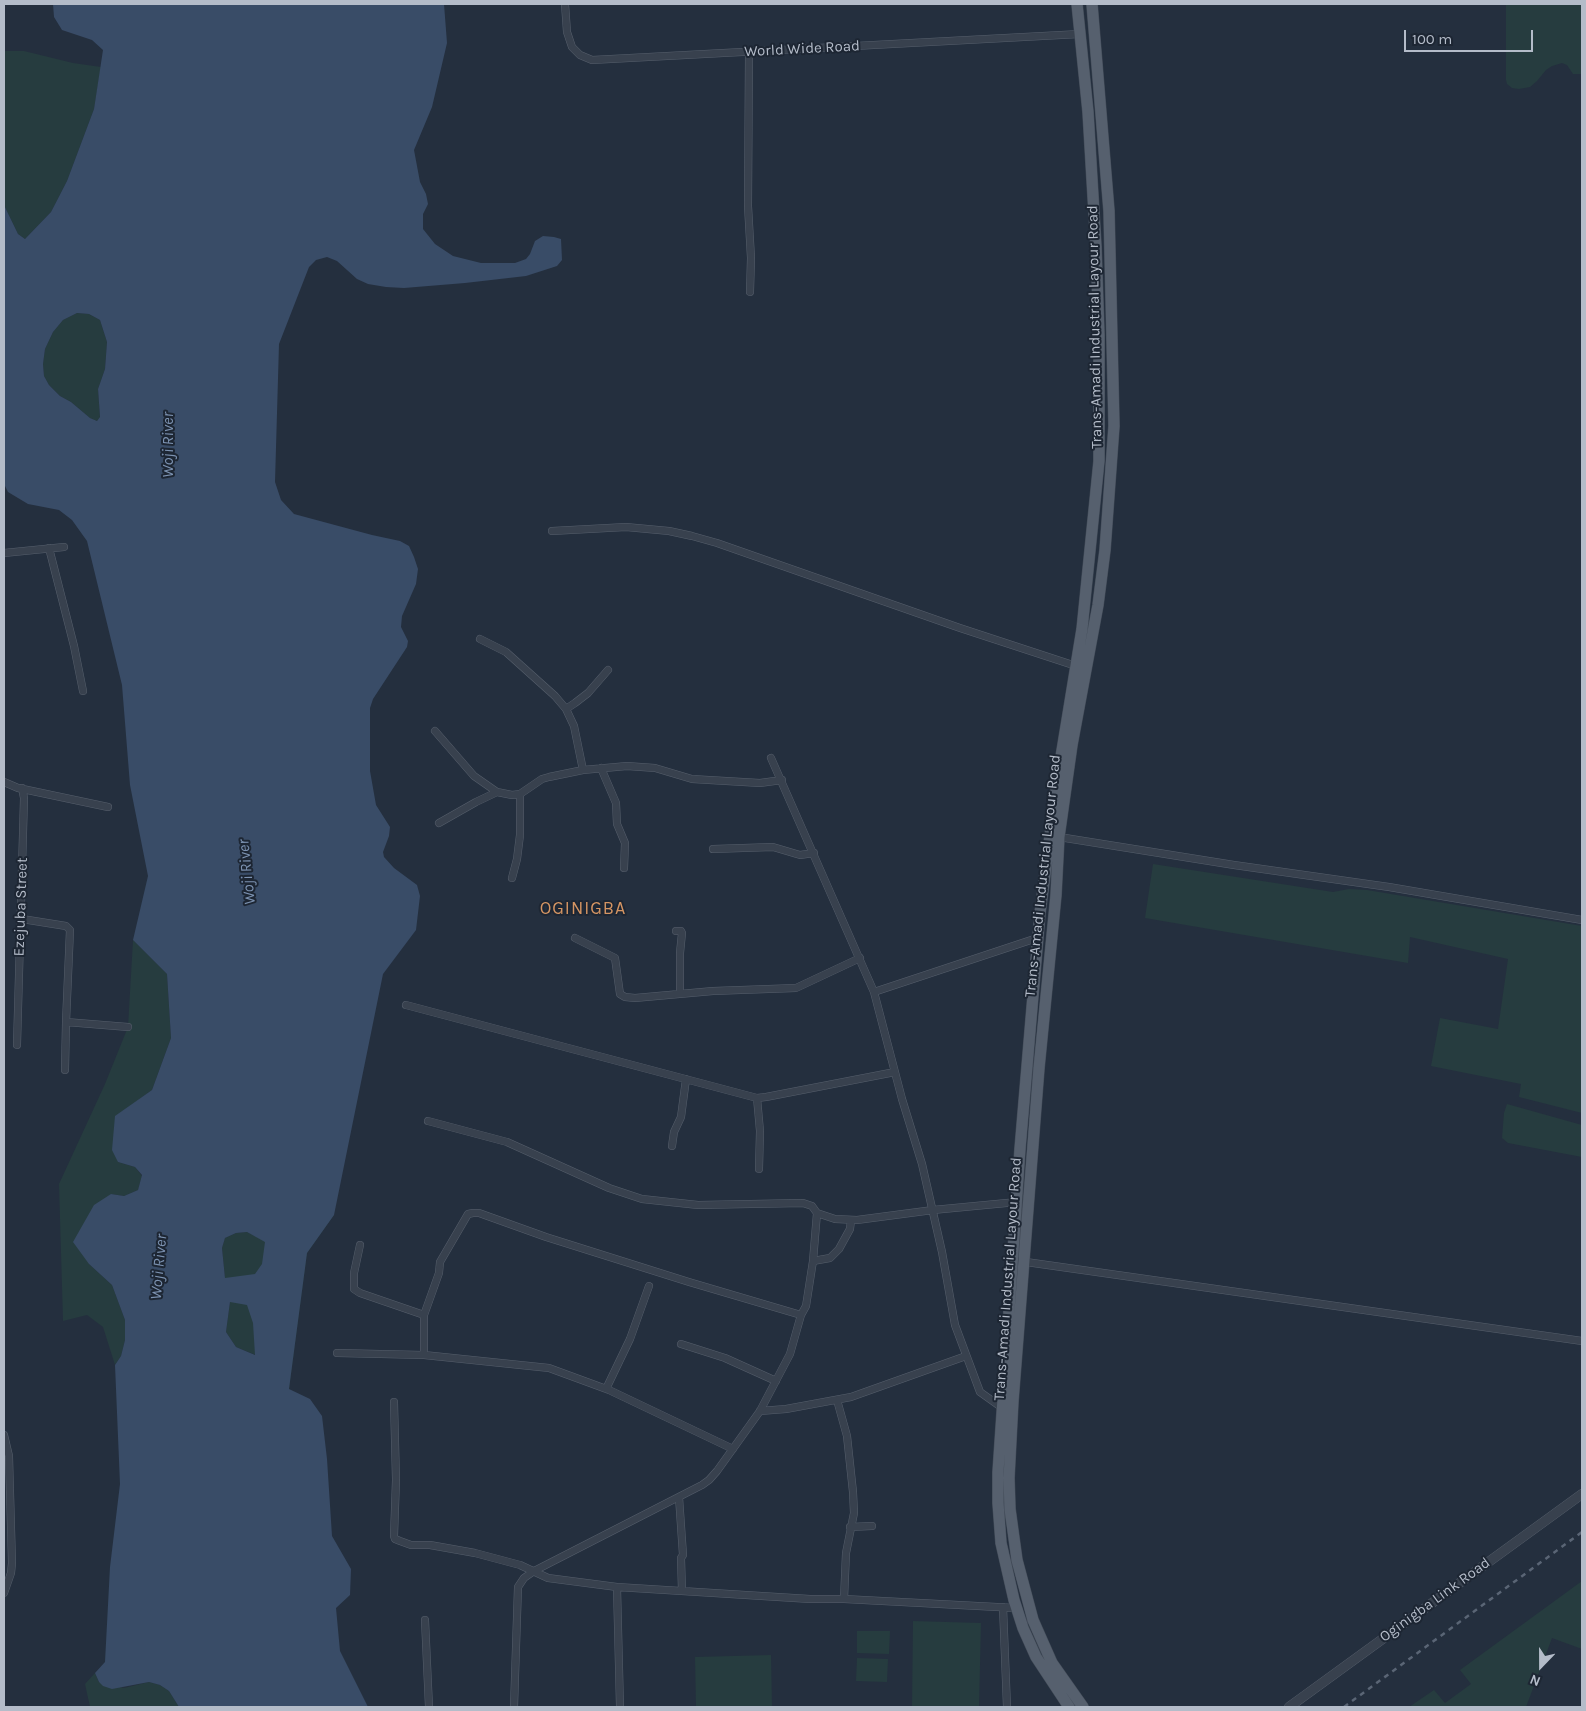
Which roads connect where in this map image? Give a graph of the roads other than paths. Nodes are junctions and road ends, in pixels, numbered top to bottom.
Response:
1 (565, 4) edge
2 (1077, 4) edge
3 (1092, 4) edge
4 (1080, 34) junction
5 (749, 52) junction
6 (750, 292) dead end
7 (1100, 425) junction
8 (1114, 426) junction
9 (552, 531) dead end
10 (64, 547) dead end
11 (49, 548) junction
12 (4, 554) edge
13 (480, 639) dead end
14 (1076, 666) junction
15 (608, 670) dead end
16 (83, 691) dead end
17 (566, 709) junction
18 (435, 732) dead end
19 (771, 758) dead end
20 (601, 768) junction
21 (583, 770) junction
22 (782, 780) junction
23 (4, 782) edge
24 (22, 788) junction
25 (497, 792) junction
26 (520, 794) junction
27 (108, 807) dead end
28 (439, 823) dead end
29 (1059, 837) junction
30 (713, 850) dead end
31 (814, 853) junction
32 (624, 868) dead end
33 (512, 878) dead end
34 (22, 919) junction
35 (1582, 920) edge
36 (676, 931) dead end
37 (575, 938) dead end
38 (1037, 938) junction
39 (860, 958) junction
40 (874, 992) junction
41 (680, 994) junction
42 (406, 1005) dead end
43 (66, 1022) junction
44 (128, 1027) dead end
45 (17, 1045) dead end
46 (65, 1070) dead end
47 (895, 1072) junction
48 (686, 1079) junction
49 (757, 1098) junction
50 (428, 1121) dead end
51 (672, 1146) dead end
52 (759, 1169) dead end
53 (1017, 1202) junction
54 (932, 1210) junction
55 (817, 1213) junction
56 (851, 1220) junction
57 (360, 1245) dead end
58 (1012, 1260) junction
59 (813, 1261) junction
60 (1024, 1261) junction
61 (649, 1286) dead end
62 (424, 1315) junction
63 (801, 1315) junction
64 (1582, 1342) edge
65 (681, 1344) dead end
66 (337, 1353) dead end
67 (424, 1355) junction
68 (966, 1356) junction
69 (776, 1381) junction
70 (606, 1389) junction
71 (837, 1400) junction
72 (394, 1402) dead end
73 (1001, 1408) junction
74 (760, 1411) junction
75 (4, 1435) edge
76 (733, 1449) junction
77 (1582, 1494) edge
78 (679, 1497) junction
79 (872, 1526) dead end
80 (850, 1527) junction
81 (534, 1571) junction
82 (617, 1587) junction
83 (682, 1591) junction
84 (4, 1593) edge
85 (844, 1599) junction
86 (1003, 1607) junction
87 (1016, 1608) junction
88 (425, 1620) dead end
89 (429, 1707) edge
90 (514, 1707) edge
91 (620, 1707) edge
92 (1007, 1707) edge
93 (1069, 1707) edge
94 (1082, 1707) edge
95 (1289, 1707) edge

1 - 5 street, World Wide Road
2 - 4 main road, Trans-Amadi Industrial Layour Road
3 - 8 main road, Trans-Amadi Industrial Layour Road
4 - 5 street, World Wide Road
4 - 7 main road, Trans-Amadi Industrial Layour Road
5 - 6 street
7 - 8 main road
7 - 14 main road, Trans-Amadi Industrial Layour Road
8 - 29 main road, Trans-Amadi Industrial Layour Road
9 - 14 street
10 - 11 street
11 - 12 street
11 - 16 street
13 - 17 street
14 - 38 main road, Trans-Amadi Industrial Layour Road
15 - 17 street
17 - 21 street
18 - 25 street
19 - 22 street
20 - 21 street
20 - 22 street
20 - 32 street
21 - 26 street
22 - 31 street
23 - 24 street
24 - 27 street
24 - 34 street, Ezejuba Street
25 - 26 street
25 - 28 street
26 - 33 street
29 - 35 street
29 - 60 main road, Trans-Amadi Industrial Layour Road
30 - 31 street
31 - 39 street
34 - 43 street
34 - 45 street, Ezejuba Street
36 - 41 street
37 - 41 street
38 - 40 street
38 - 53 main road, Trans-Amadi Industrial Layour Road
39 - 40 street
39 - 41 street
40 - 47 street
42 - 48 street
43 - 44 street
43 - 46 street
47 - 49 street
47 - 54 street
48 - 49 street
48 - 51 street
49 - 52 street
50 - 55 street
53 - 54 street
53 - 58 main road, Trans-Amadi Industrial Layour Road
54 - 56 street
54 - 68 street
55 - 56 street
55 - 59 street
56 - 59 street
57 - 62 street
58 - 60 street
58 - 73 main road, Trans-Amadi Industrial Layour Road
59 - 63 street
60 - 64 street
60 - 94 main road, Trans-Amadi Industrial Layour Road
61 - 70 street
62 - 63 street
62 - 67 street
63 - 69 street
65 - 69 street
66 - 67 street
67 - 70 street
68 - 71 street
68 - 73 street
69 - 74 street
70 - 76 street
71 - 74 street
71 - 80 street
72 - 81 street
73 - 87 main road, Trans-Amadi Industrial Layour Road
74 - 76 street
75 - 84 street
76 - 78 street
77 - 95 street, Oginigba Link Road
78 - 81 street
78 - 83 street
79 - 80 street
80 - 85 street
81 - 82 street
81 - 90 street
82 - 83 street
82 - 91 street
83 - 85 street
85 - 86 street
86 - 87 street
86 - 92 street
87 - 93 main road, Trans-Amadi Industrial Layour Road
88 - 89 street

